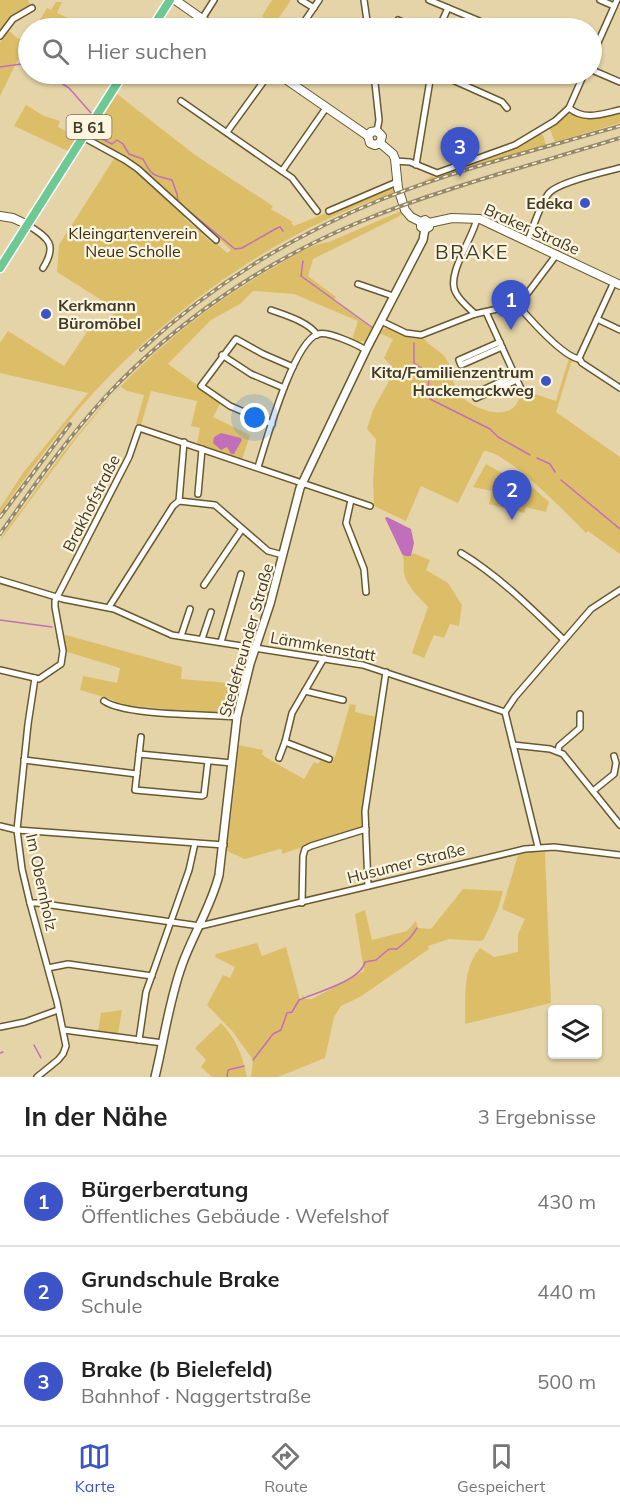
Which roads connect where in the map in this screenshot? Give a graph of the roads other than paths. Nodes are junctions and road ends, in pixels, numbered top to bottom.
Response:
1 (170, 0) edge
2 (175, 0) edge
3 (214, 0) edge
4 (301, 0) edge
5 (319, 0) edge
6 (364, 0) edge
7 (429, 0) edge
8 (600, 0) edge
9 (615, 3) edge
10 (32, 8) dead end
11 (314, 8) junction
12 (448, 8) junction
13 (158, 18) edge
14 (201, 18) edge
15 (203, 18) edge
16 (307, 18) edge
17 (367, 18) edge
18 (444, 18) edge
19 (472, 18) edge
20 (602, 32) edge
21 (0, 36) edge
22 (602, 75) edge
23 (620, 82) edge
24 (117, 84) edge
25 (261, 84) edge
26 (292, 84) edge
27 (375, 84) edge
28 (429, 84) edge
29 (461, 84) edge
30 (578, 84) edge
31 (182, 100) dead end
32 (327, 108) junction
33 (507, 108) dead end
34 (569, 108) junction
35 (620, 110) edge
36 (377, 131) junction
37 (226, 132) junction
38 (368, 136) junction
39 (83, 138) junction
40 (380, 143) junction
41 (395, 161) junction
42 (416, 165) junction
43 (620, 168) edge
44 (282, 171) junction
45 (397, 182) junction
46 (317, 211) dead end
47 (329, 211) dead end
48 (0, 216) edge
49 (477, 218) junction
50 (28, 225) junction
51 (425, 225) junction
52 (216, 240) dead end
53 (528, 240) junction
54 (557, 254) junction
55 (0, 268) edge
56 (43, 268) dead end
57 (617, 283) edge
58 (358, 284) dead end
59 (393, 296) junction
60 (516, 303) junction
61 (271, 310) dead end
62 (486, 312) junction
63 (475, 314) junction
64 (597, 319) junction
65 (381, 321) junction
66 (620, 330) edge
67 (317, 335) junction
68 (501, 344) junction
69 (366, 350) junction
70 (222, 355) junction
71 (579, 359) junction
72 (293, 367) junction
73 (516, 377) junction
74 (284, 388) junction
75 (620, 388) edge
76 (522, 391) dead end
77 (272, 424) junction
78 (184, 442) junction
79 (202, 448) junction
80 (258, 467) junction
81 (302, 483) junction
82 (198, 494) dead end
83 (351, 500) junction
84 (178, 501) junction
85 (370, 506) dead end
86 (242, 529) junction
87 (461, 553) dead end
88 (283, 555) junction
89 (241, 574) dead end
90 (0, 580) edge
91 (204, 585) dead end
92 (620, 590) edge
93 (366, 592) dead end
94 (58, 597) junction
95 (109, 608) junction
96 (190, 609) dead end
97 (212, 612) dead end
98 (181, 636) junction
99 (202, 639) junction
100 (564, 640) junction
101 (220, 642) junction
102 (256, 648) junction
103 (324, 658) junction
104 (0, 670) edge
105 (386, 672) junction
106 (37, 679) junction
107 (305, 691) junction
108 (343, 700) dead end
109 (104, 701) dead end
110 (505, 712) junction
111 (580, 714) dead end
112 (234, 717) junction
113 (141, 737) dead end
114 (285, 742) junction
115 (513, 745) junction
116 (558, 751) junction
117 (139, 754) junction
118 (614, 756) dead end
119 (279, 758) dead end
120 (329, 759) dead end
121 (24, 760) junction
122 (208, 761) junction
123 (229, 763) junction
124 (137, 774) junction
125 (593, 791) junction
126 (620, 825) edge
127 (0, 826) edge
128 (366, 829) junction
129 (17, 830) junction
130 (195, 843) junction
131 (222, 844) junction
132 (538, 847) junction
133 (620, 855) edge
134 (368, 886) junction
135 (30, 903) junction
136 (302, 903) junction
137 (171, 922) junction
138 (197, 926) junction
139 (48, 968) junction
140 (152, 976) junction
141 (58, 1010) junction
142 (0, 1027) edge
143 (64, 1030) junction
144 (139, 1040) junction
145 (163, 1043) junction
146 (39, 1077) edge
147 (155, 1077) edge

1 - 13 main road
2 - 14 main road
3 - 15 street
4 - 11 street
5 - 11 street
6 - 17 street
7 - 12 street
8 - 9 street
9 - 20 street
10 - 21 street
11 - 16 street
12 - 18 street
12 - 19 street
22 - 23 street
24 - 39 main road, B 61
25 - 37 street
26 - 32 main road
27 - 36 street
28 - 42 street
29 - 33 street
30 - 34 street
31 - 37 street
32 - 38 main road
32 - 44 street
34 - 35 street
34 - 42 street
36 - 38 main road
36 - 40 main road
37 - 44 street
38 - 40 main road
39 - 50 main road, B 61
39 - 52 street
40 - 41 main road
41 - 42 street
41 - 45 main road
43 - 53 street
44 - 46 street
45 - 47 street
45 - 51 main road
48 - 50 main road
49 - 51 main road, Braker Straße
49 - 53 main road, Braker Straße
49 - 63 street
50 - 55 main road, B 61
50 - 56 street
51 - 59 street, Stedefreunder Straße
53 - 54 main road, Braker Straße
54 - 57 main road, Braker Straße
54 - 60 street
57 - 64 street
58 - 59 street
59 - 65 street, Stedefreunder Straße
60 - 62 street
60 - 71 street
61 - 67 street
62 - 63 street
62 - 68 street
63 - 65 street
64 - 66 street
64 - 71 street
65 - 69 street, Stedefreunder Straße
67 - 69 street
67 - 72 street
68 - 68 street
68 - 73 street
69 - 81 street, Stedefreunder Straße
70 - 72 street
70 - 74 street
70 - 77 street
71 - 75 street
72 - 74 street
73 - 73 street
73 - 76 street
74 - 77 street
77 - 80 street
78 - 79 street, Brakhofstraße
78 - 84 street
78 - 94 street, Brakhofstraße
79 - 80 street, Brakhofstraße
79 - 82 street
80 - 81 street, Brakhofstraße
81 - 83 street, Brakhofstraße
81 - 88 street, Stedefreunder Straße
83 - 85 street, Brakhofstraße
83 - 93 street
84 - 86 street
84 - 95 street
86 - 88 street
86 - 91 street
87 - 100 street
88 - 102 street, Stedefreunder Straße
89 - 101 street
90 - 94 street, Lämmkenstatt
92 - 100 street
94 - 95 street, Lämmkenstatt
94 - 106 street, Brakhofstraße
95 - 98 street, Lämmkenstatt
96 - 98 street
97 - 99 street
98 - 99 street, Lämmkenstatt
99 - 101 street, Lämmkenstatt
100 - 110 street
101 - 102 street, Lämmkenstatt
102 - 103 street, Lämmkenstatt
102 - 112 street, Stedefreunder Straße
103 - 105 street, Lämmkenstatt
103 - 107 street
104 - 106 street
105 - 110 street, Lämmkenstatt
105 - 128 street
106 - 121 street, Im Obernholz
107 - 108 street
107 - 114 street
109 - 112 street
110 - 115 street
111 - 116 street
112 - 123 street, Stedefreunder Straße
113 - 117 street
114 - 119 street
114 - 120 street
115 - 116 street
115 - 132 street
116 - 125 street
117 - 122 street
117 - 124 street
118 - 125 street
121 - 124 street
121 - 129 street, Im Obernholz
122 - 123 street
122 - 124 street
123 - 131 street, Stedefreunder Straße
125 - 126 street
127 - 129 street
128 - 134 street
128 - 136 street
129 - 130 street
129 - 135 street, Im Obernholz
130 - 131 street
130 - 137 street
131 - 138 street, Stedefreunder Straße
132 - 133 street, Husumer Straße
132 - 134 street, Husumer Straße
134 - 136 street, Husumer Straße
135 - 137 street
135 - 139 street, Im Obernholz
136 - 138 street, Husumer Straße
137 - 138 street
137 - 140 street
138 - 145 street, Stedefreunder Straße
139 - 140 street
139 - 141 street, Im Obernholz
140 - 144 street
141 - 142 street
141 - 143 street, Im Obernholz
143 - 144 street
143 - 146 street, Im Obernholz
144 - 145 street
145 - 147 street, Stedefreunder Straße

